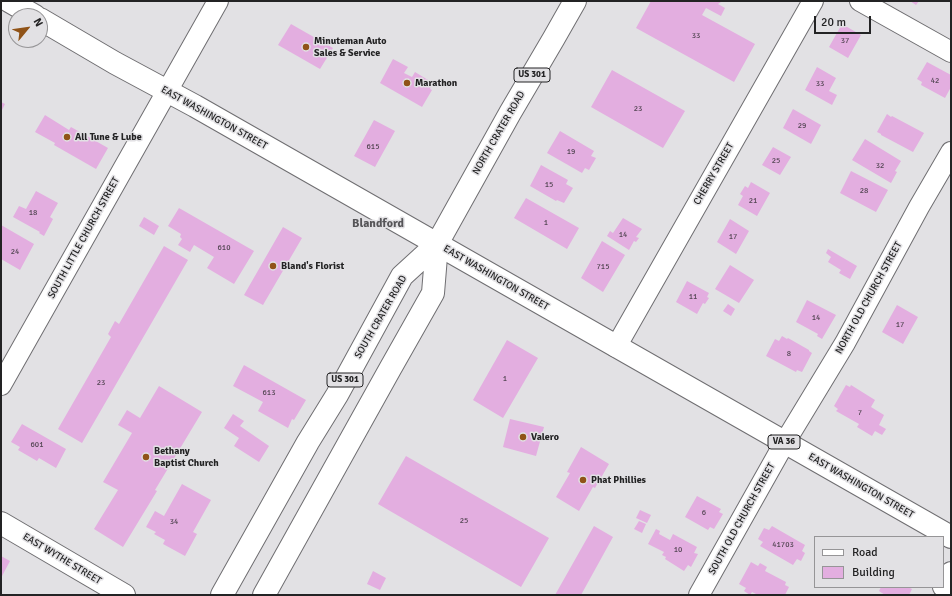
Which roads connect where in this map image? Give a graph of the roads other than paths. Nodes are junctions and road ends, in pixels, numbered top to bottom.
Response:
1 (9, 1) edge
2 (218, 1) edge
3 (575, 1) edge
4 (813, 1) edge
5 (860, 1) edge
6 (21, 8) edge
7 (48, 24) edge
8 (951, 52) edge
9 (166, 91) junction
10 (951, 152) edge
11 (437, 244) junction
12 (616, 347) junction
13 (1, 385) edge
14 (784, 442) junction
15 (1, 522) edge
16 (951, 537) edge
17 (951, 572) edge
18 (944, 585) edge
19 (124, 595) edge
20 (222, 595) edge
21 (264, 595) edge
22 (699, 595) edge

1 - 6 main road
2 - 9 street, SOUTH LITTLE CHURCH STREET
3 - 11 main road, NORTH CRATER ROAD / US 301
4 - 12 street, CHERRY STREET
5 - 8 street
7 - 9 main road, EAST WASHINGTON STREET
9 - 11 main road, EAST WASHINGTON STREET
9 - 13 street, SOUTH LITTLE CHURCH STREET
10 - 14 street, NORTH OLD CHURCH STREET
11 - 12 main road, EAST WASHINGTON STREET / VA 36
11 - 20 main road, SOUTH CRATER ROAD / US 301
11 - 21 main road, US 301
12 - 14 main road, EAST WASHINGTON STREET / VA 36
14 - 16 main road, EAST WASHINGTON STREET / VA 36
14 - 22 street, SOUTH OLD CHURCH STREET
15 - 19 main road, EAST WYTHE STREET
17 - 18 street

